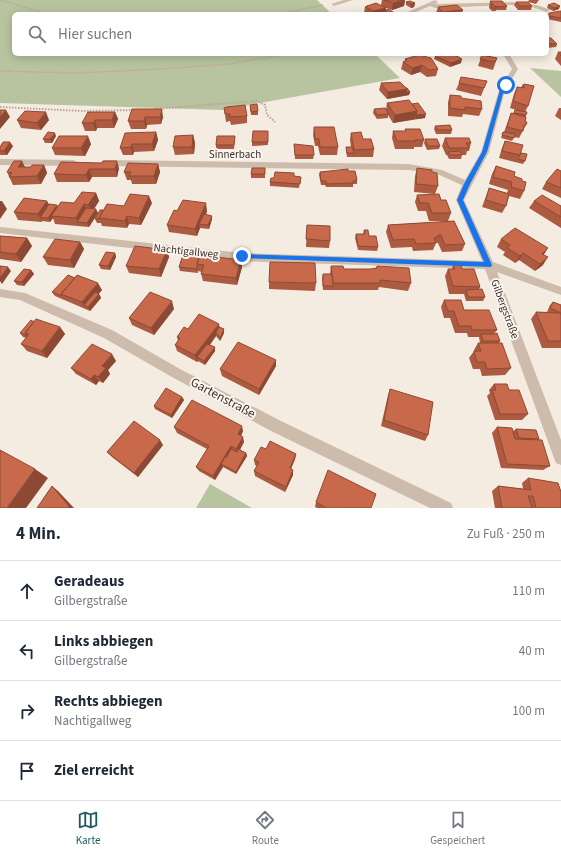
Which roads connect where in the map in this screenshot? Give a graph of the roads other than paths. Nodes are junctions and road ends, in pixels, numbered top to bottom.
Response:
1 (350, 0) edge
2 (439, 0) edge
3 (334, 4) road end
4 (430, 4) junction
5 (547, 10) edge
6 (411, 12) edge
7 (507, 56) edge
8 (0, 162) edge
9 (83, 163) edge
10 (97, 163) edge
11 (467, 184) junction
12 (0, 230) edge
13 (489, 265) junction
14 (561, 291) edge
15 (0, 293) edge
16 (561, 458) edge
17 (446, 508) edge

1 - 3 street
2 - 4 street
4 - 5 street
4 - 6 street
7 - 11 street, Gilbergstraße
8 - 9 street
10 - 11 street, Sinnerbach
11 - 13 street, Gilbergstraße
12 - 13 street, Nachtigallweg
13 - 14 street, Nachtigallweg
13 - 16 street, Gilbergstraße
15 - 17 street, Gartenstraße

